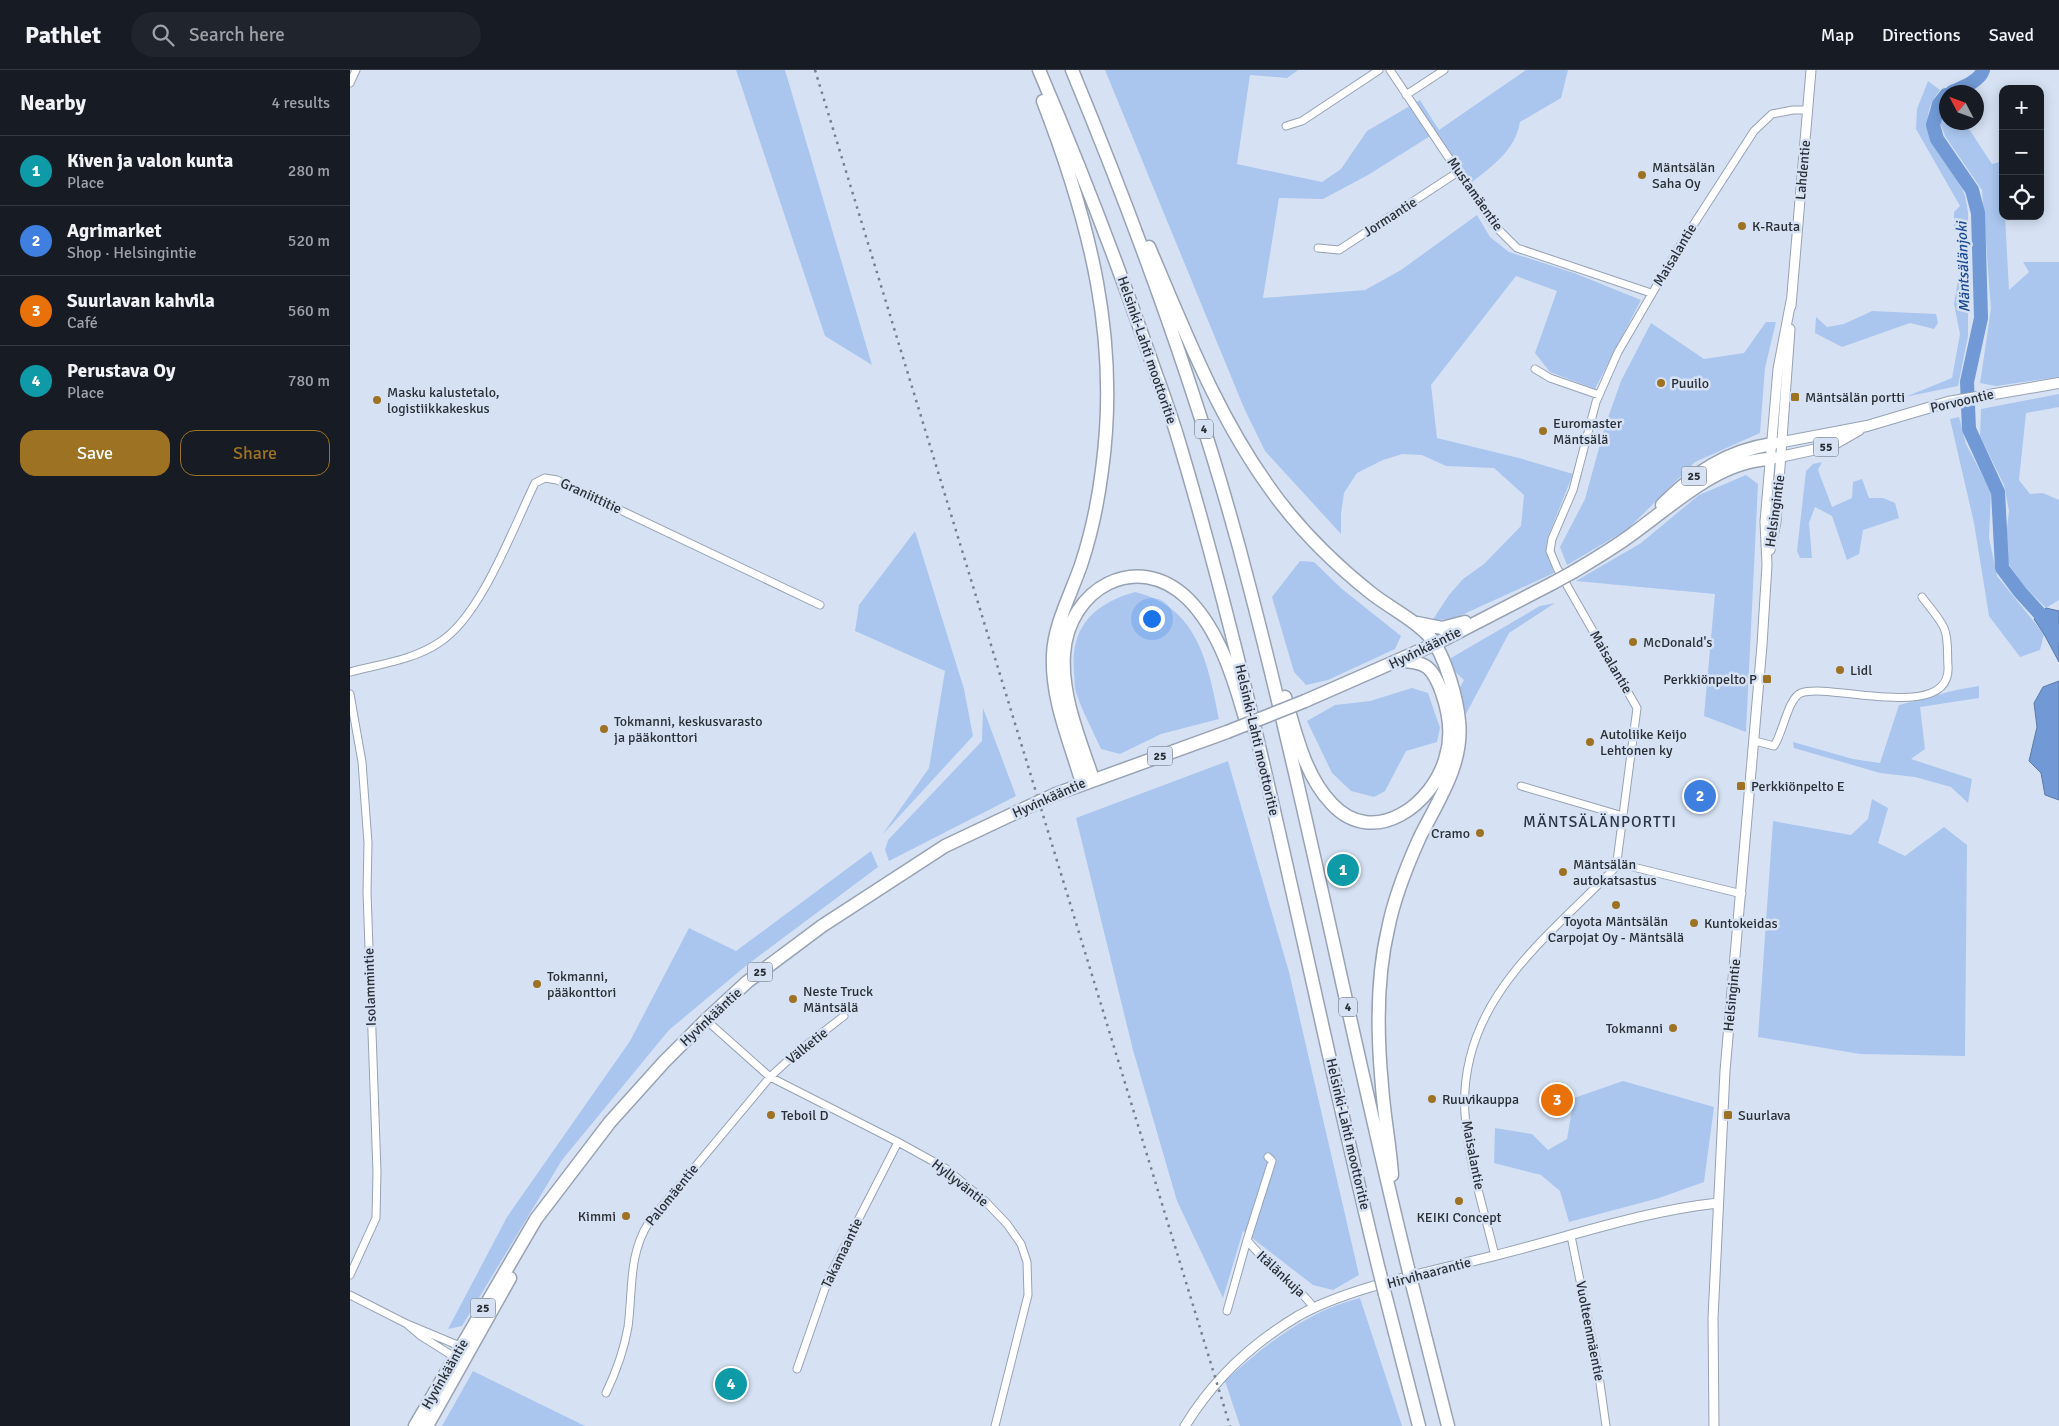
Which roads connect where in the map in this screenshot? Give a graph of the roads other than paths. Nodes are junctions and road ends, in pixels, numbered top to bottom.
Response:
1 (356, 70) edge
2 (1037, 70) edge
3 (1072, 70) edge
4 (1379, 70) edge
5 (1390, 70) edge
6 (1444, 70) edge
7 (1811, 70) edge
8 (350, 83) edge
9 (1406, 95) junction
10 (1808, 110) junction
11 (1094, 123) junction
12 (1286, 126) dead end
13 (1458, 172) junction
14 (1318, 248) dead end
15 (1651, 293) junction
16 (1534, 369) dead end
17 (2059, 383) edge
18 (1599, 395) junction
19 (1867, 426) junction
20 (1777, 443) junction
21 (1776, 458) junction
22 (1632, 535) junction
23 (1249, 584) junction
24 (1922, 597) dead end
25 (820, 605) dead end
26 (1501, 610) junction
27 (1404, 617) junction
28 (1435, 644) junction
29 (1398, 661) junction
30 (350, 672) edge
31 (350, 694) edge
32 (1755, 741) junction
33 (1088, 781) junction
34 (1521, 786) dead end
35 (1622, 816) junction
36 (1617, 861) junction
37 (1286, 865) junction
38 (1742, 894) junction
39 (844, 1016) dead end
40 (706, 1020) junction
41 (770, 1077) junction
42 (898, 1142) junction
43 (1268, 1157) dead end
44 (1718, 1203) junction
45 (1395, 1215) junction
46 (1571, 1236) junction
47 (1247, 1240) junction
48 (1495, 1256) junction
49 (350, 1275) edge
50 (350, 1295) edge
51 (1314, 1308) junction
52 (1227, 1311) dead end
53 (407, 1324) junction
54 (461, 1354) junction
55 (797, 1369) dead end
56 (606, 1393) dead end
57 (415, 1426) edge
58 (427, 1426) edge
59 (995, 1426) edge
60 (1185, 1426) edge
61 (1419, 1426) edge
62 (1448, 1426) edge
63 (1606, 1426) edge
64 (1714, 1426) edge

1 - 8 street
2 - 33 highway
2 - 37 highway, Helsinki-Lahti moottoritie / 4
3 - 11 highway, Helsinki-Lahti moottoritie / 4
4 - 12 street
5 - 9 street, Mustamäentie
6 - 9 street
7 - 10 main road, Lahdentie
9 - 13 street, Mustamäentie
10 - 15 street, Maisalantie
10 - 20 main road, Lahdentie
11 - 23 highway, Helsinki-Lahti moottoritie / 4
11 - 27 highway
13 - 14 street, Jormantie
13 - 15 street, Mustamäentie
15 - 18 street, Maisalantie
16 - 18 street
17 - 19 main road, Porvoontie / 55
18 - 35 street, Maisalantie
19 - 20 main road, Porvoontie / 55
19 - 21 main road, Porvoontie / 55
20 - 21 main road, Lahdentie
20 - 22 highway, Hyvinkääntie / 25
21 - 22 highway, Hyvinkääntie / 25
21 - 32 main road, Helsingintie
22 - 26 highway, Hyvinkääntie / 25, bridge
23 - 29 highway
23 - 45 highway, Helsinki-Lahti moottoritie / 4
24 - 32 street
25 - 30 street, Graniittitie
26 - 27 highway
26 - 28 highway, Hyvinkääntie / 25
27 - 28 highway
28 - 29 highway, Hyvinkääntie / 25
28 - 45 highway
29 - 33 highway, Hyvinkääntie / 25, bridge
31 - 49 street, Isolammintie
32 - 38 main road, Helsingintie
33 - 37 highway
33 - 40 highway, Hyvinkääntie / 25, bridge
34 - 35 street
35 - 36 street, Maisalantie
36 - 38 street
36 - 48 street, Maisalantie
37 - 61 highway, Helsinki-Lahti moottoritie / 4, bridge
38 - 44 main road, Helsingintie
39 - 41 street, Välketie
40 - 41 street, Hyllyväntie
40 - 54 highway, Hyvinkääntie / 25
41 - 42 street, Hyllyväntie
41 - 56 street, Palomäentie
42 - 55 street, Takamaantie
42 - 59 street, Hyllyväntie
43 - 47 street, Itälänkuja
44 - 46 main road, Hirvihaarantie
44 - 64 main road, Helsingintie
45 - 62 highway, Helsinki-Lahti moottoritie / 4, bridge
46 - 48 main road, Hirvihaarantie
46 - 63 street, Vuolteenmäentie
47 - 51 street, Itälänkuja
47 - 52 street, Itälänkuja
48 - 51 main road, Hirvihaarantie
50 - 53 street
51 - 60 main road, Hirvihaarantie
53 - 54 street
53 - 54 street
54 - 57 highway, Hyvinkääntie / 25
54 - 58 highway, Hyvinkääntie / 25

